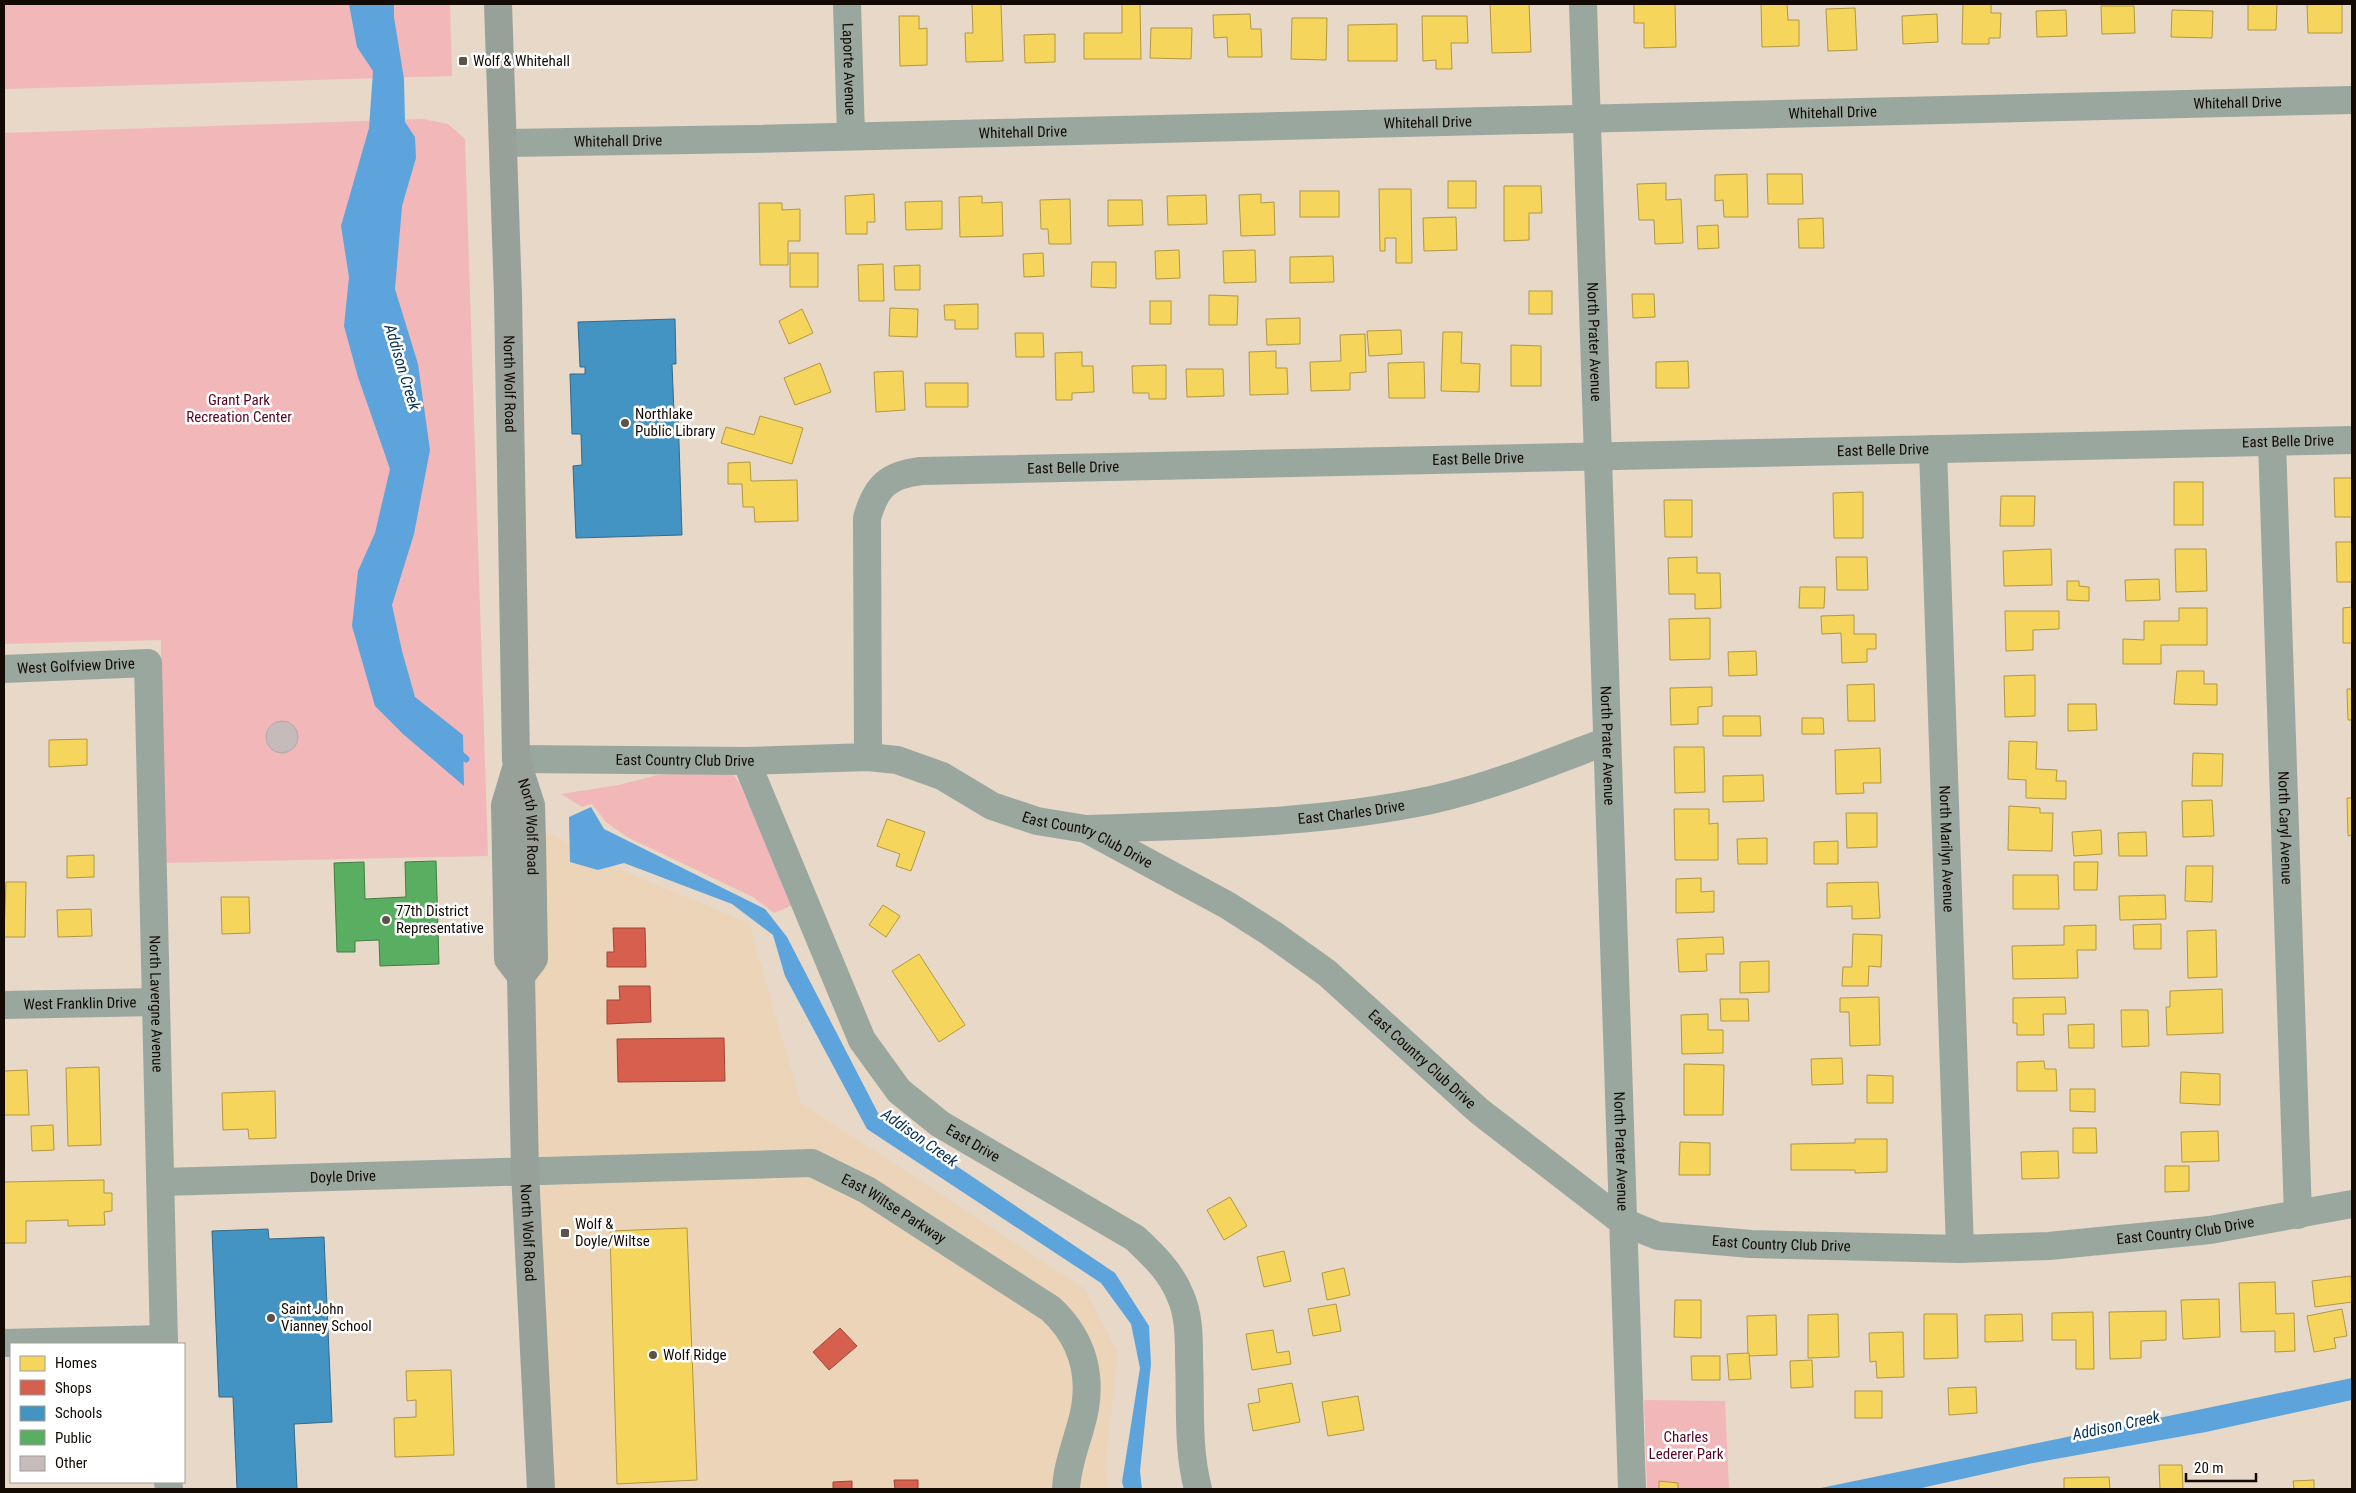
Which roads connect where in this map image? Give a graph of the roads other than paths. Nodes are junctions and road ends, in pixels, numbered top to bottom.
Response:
1 (498, 4) edge
2 (847, 4) edge
3 (1583, 4) edge
4 (2352, 100) edge
5 (1586, 119) junction
6 (851, 135) junction
7 (503, 143) junction
8 (2352, 440) edge
9 (2272, 442) junction
10 (1933, 449) junction
11 (1598, 456) junction
12 (148, 663) joint
13 (4, 669) edge
14 (1607, 741) junction
15 (868, 757) junction
16 (746, 761) junction
17 (516, 762) junction
18 (1086, 828) junction
19 (156, 1002) junction
20 (4, 1006) edge
21 (526, 1172) junction
22 (162, 1182) junction
23 (2352, 1204) edge
24 (2298, 1215) junction
25 (1623, 1222) junction
26 (1960, 1249) junction
27 (164, 1342) edge
28 (4, 1343) edge
29 (1625, 1488) edge
30 (541, 1489) edge
31 (1066, 1489) edge
32 (1198, 1489) edge

1 - 7 main road, North Wolf Road
2 - 6 street, Laporte Avenue
3 - 5 street, North Prater Avenue
4 - 5 street, Whitehall Drive
5 - 6 street, Whitehall Drive
5 - 11 street, North Prater Avenue
6 - 7 street, Whitehall Drive
7 - 17 main road, North Wolf Road
8 - 9 street, East Belle Drive
9 - 10 street, East Belle Drive
9 - 24 street, North Caryl Avenue
10 - 11 street, East Belle Drive
10 - 26 street, North Marilyn Avenue
11 - 14 street, North Prater Avenue
11 - 15 street, East Belle Drive
12 - 13 street, West Golfview Drive
12 - 19 street, North Lavergne Avenue
14 - 18 street, East Charles Drive
14 - 25 street, North Prater Avenue
15 - 16 street, East Country Club Drive
15 - 18 street, East Country Club Drive
16 - 17 street, East Country Club Drive
16 - 32 street, East Drive
17 - 21 main road, North Wolf Road
18 - 25 street, East Country Club Drive
19 - 20 street, West Franklin Drive
19 - 22 street, North Lavergne Avenue
21 - 22 street, Doyle Drive
21 - 30 main road, North Wolf Road
21 - 31 street, East Wiltse Parkway
22 - 27 street, North Lavergne Avenue
23 - 24 street, East Country Club Drive
24 - 26 street, East Country Club Drive
25 - 26 street, East Country Club Drive
25 - 29 street, North Prater Avenue
27 - 28 street

